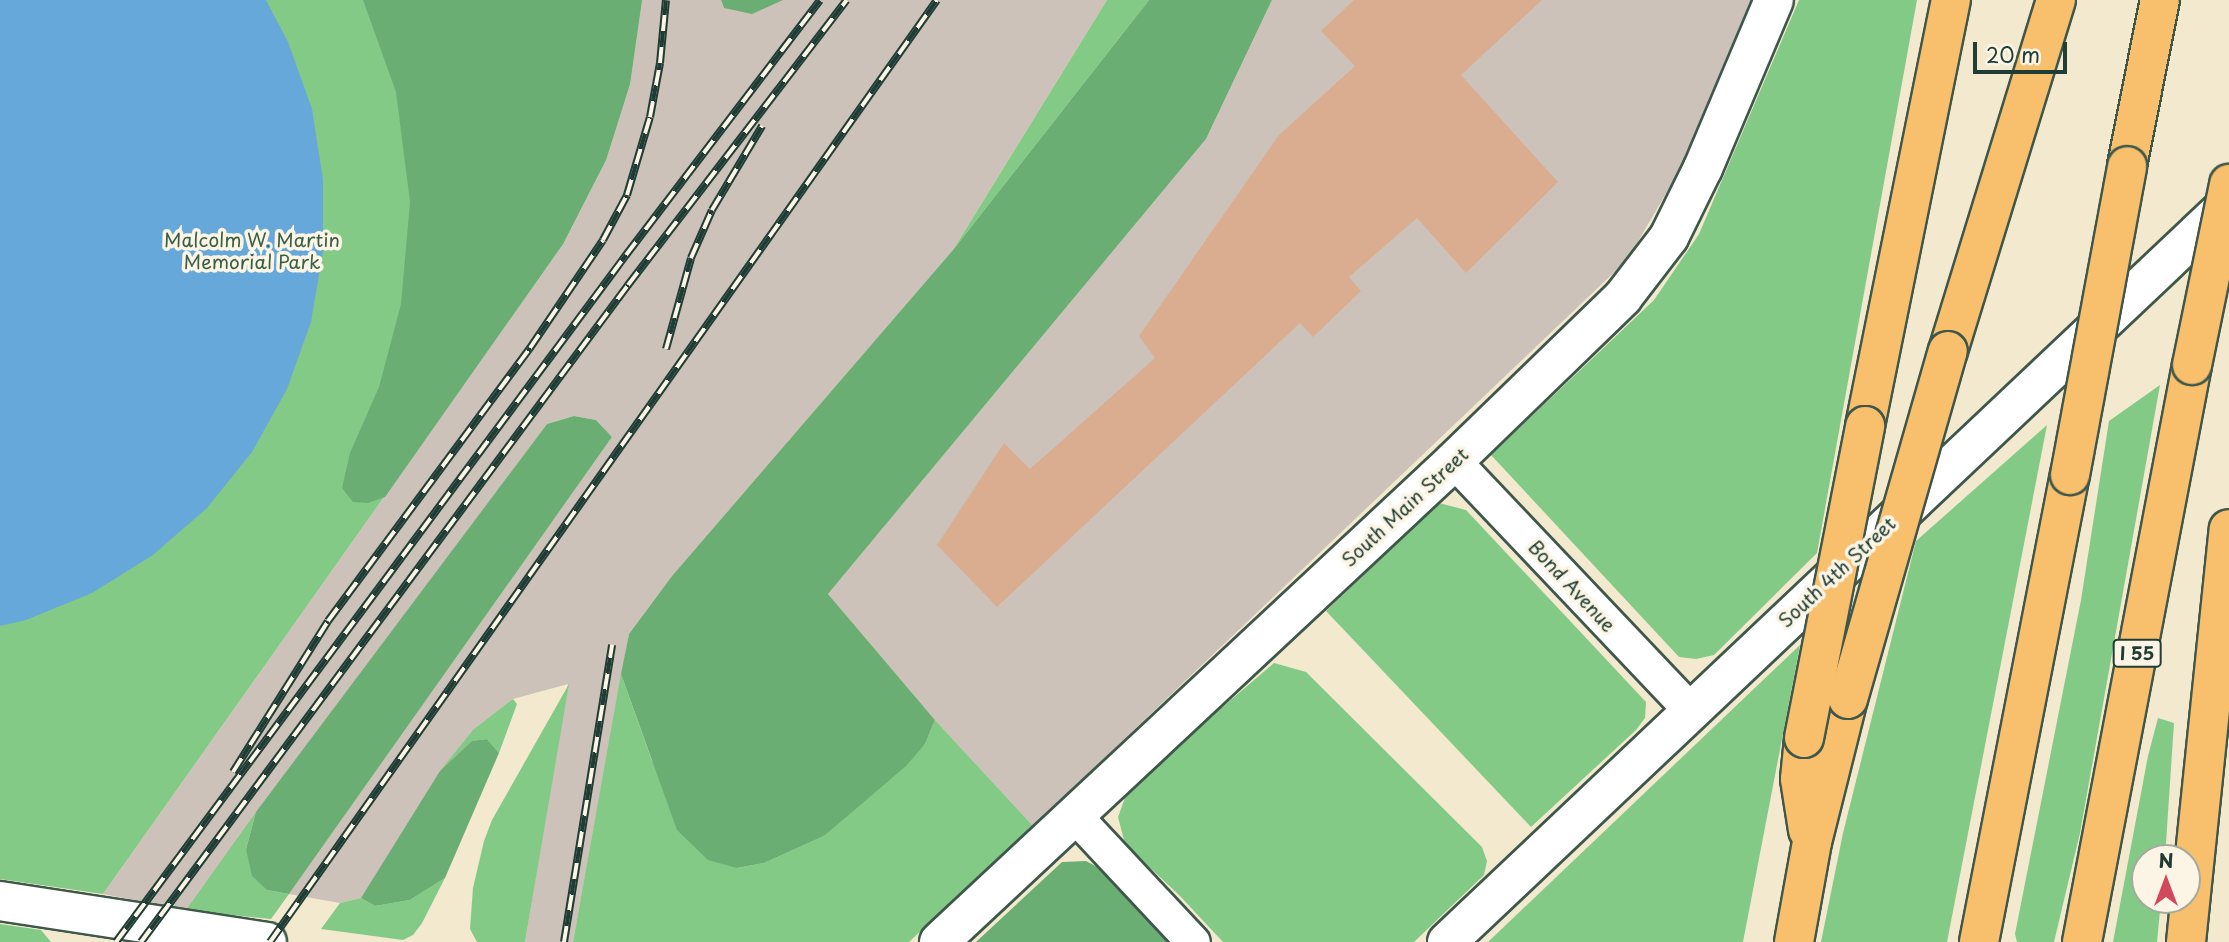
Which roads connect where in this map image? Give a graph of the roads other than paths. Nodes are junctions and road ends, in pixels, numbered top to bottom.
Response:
1 (1774, 0) edge
2 (1951, 0) edge
3 (2056, 0) edge
4 (2160, 0) edge
5 (2229, 184) edge
6 (2229, 203) edge
7 (1454, 461) junction
8 (2229, 529) edge
9 (1690, 710) junction
10 (1076, 817) junction
11 (1812, 842) junction
12 (0, 901) edge
13 (267, 942) edge
14 (939, 942) edge
15 (1193, 942) edge
16 (1447, 942) edge
17 (1794, 942) edge
18 (1979, 942) edge
19 (2082, 942) edge
20 (2186, 942) edge

1 - 7 street, South Main Street
2 - 11 highway, bridge
3 - 11 highway, bridge
4 - 18 highway, bridge
5 - 19 highway, I 55, bridge
6 - 9 street, South 4th Street
7 - 9 street, Bond Avenue
7 - 10 street, South Main Street
8 - 20 highway
9 - 16 street, South 4th Street
10 - 14 street, South Main Street
10 - 15 street
11 - 17 highway
12 - 13 street

